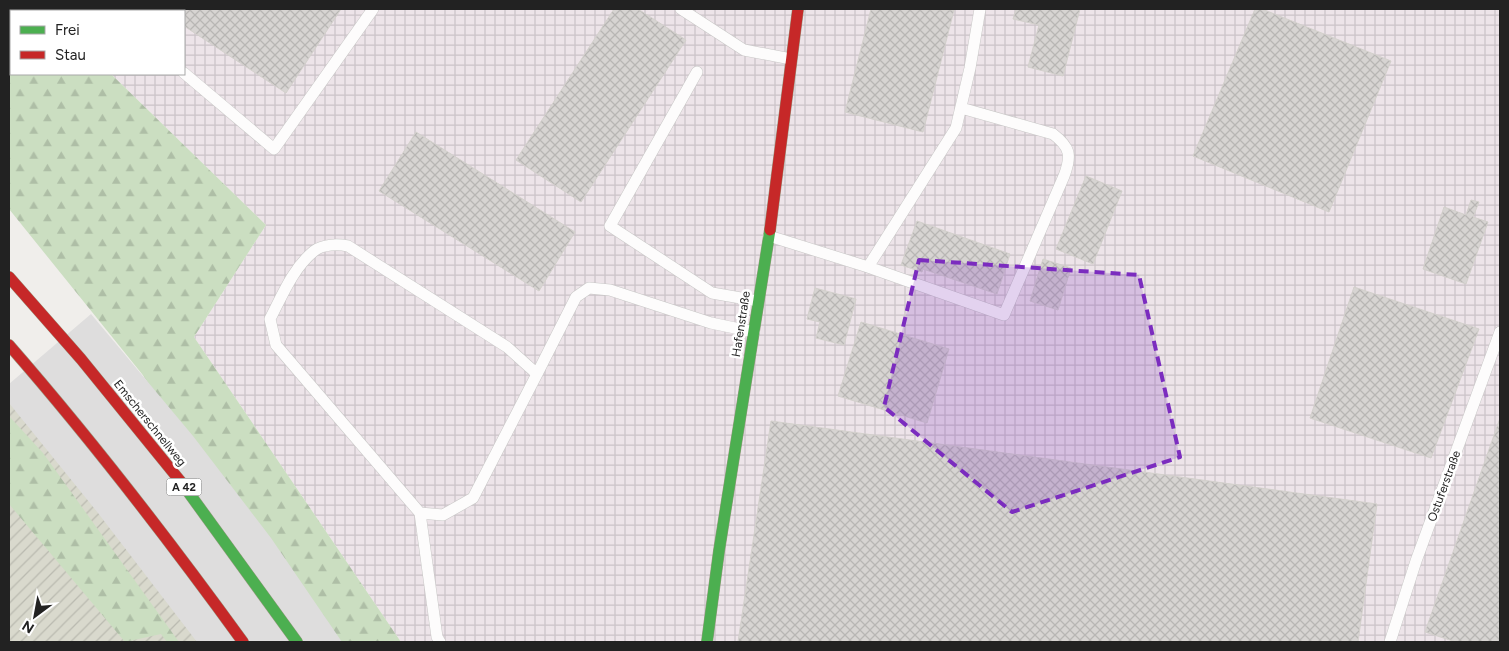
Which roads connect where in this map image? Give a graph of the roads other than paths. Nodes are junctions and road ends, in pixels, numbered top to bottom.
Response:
1 (373, 9) edge
2 (680, 9) edge
3 (798, 9) edge
4 (980, 9) edge
5 (791, 59) junction
6 (697, 72) dead end
7 (185, 74) edge
8 (961, 108) junction
9 (769, 236) junction
10 (868, 267) junction
11 (9, 277) edge
12 (758, 302) junction
13 (754, 332) junction
14 (1500, 332) edge
15 (9, 345) edge
16 (537, 374) junction
17 (420, 513) junction
18 (243, 642) edge
19 (297, 642) edge
20 (440, 642) edge
21 (707, 642) edge
22 (1390, 642) edge

1 - 7 lane
2 - 5 lane
3 - 5 main road, Hafenstraße
4 - 8 lane
5 - 9 main road, Hafenstraße
6 - 12 lane
8 - 10 lane
8 - 10 lane
9 - 10 lane
9 - 12 main road, Hafenstraße
11 - 19 main road, Emscherschnellweg / A 42
12 - 13 main road, Hafenstraße
13 - 16 lane
13 - 21 main road, Hafenstraße
14 - 22 lane, Ostuferstraße
15 - 18 main road
16 - 17 lane
16 - 17 lane
17 - 20 lane

